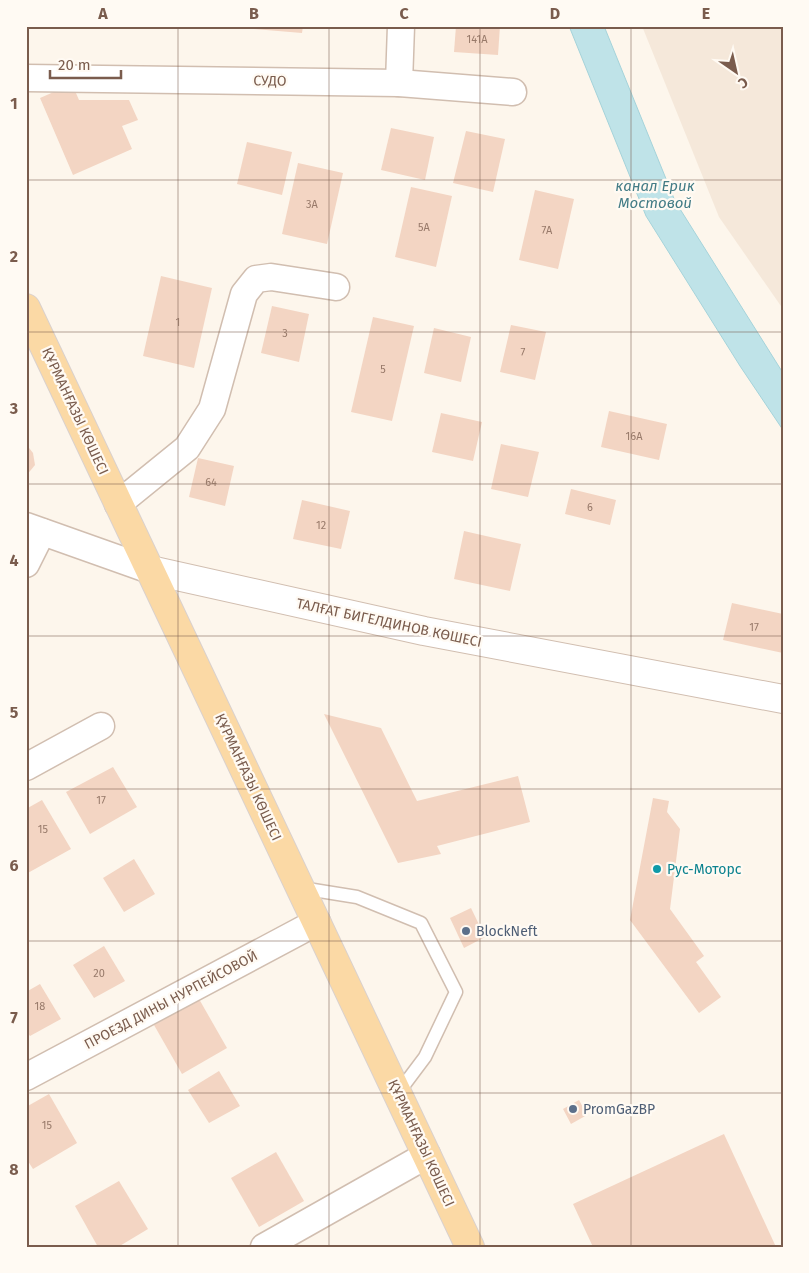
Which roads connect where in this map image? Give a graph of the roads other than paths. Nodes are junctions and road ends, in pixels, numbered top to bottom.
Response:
1 (401, 26) edge
2 (26, 78) edge
3 (399, 83) junction
4 (513, 92) dead end
5 (336, 287) dead end
6 (26, 308) edge
7 (118, 504) junction
8 (34, 529) edge
9 (26, 564) edge
10 (150, 570) junction
11 (771, 697) edge
12 (101, 726) dead end
13 (26, 768) edge
14 (300, 888) junction
15 (316, 922) junction
16 (26, 1077) edge
17 (398, 1093) junction
18 (427, 1155) junction
19 (264, 1247) edge
20 (470, 1247) edge

1 - 3 street
2 - 3 street, СУДО
3 - 4 street, СУДО
5 - 7 street
6 - 7 main road, ҚҰРМАНҒАЗЫ КӨШЕСІ
7 - 10 main road, ҚҰРМАНҒАЗЫ КӨШЕСІ
8 - 9 street
8 - 10 street, ТАЛҒАТ БИГЕЛДИНОВ КӨШЕСІ
10 - 11 street, ТАЛҒАТ БИГЕЛДИНОВ КӨШЕСІ
10 - 14 main road, ҚҰРМАНҒАЗЫ КӨШЕСІ
12 - 13 street
14 - 15 main road, ҚҰРМАНҒАЗЫ КӨШЕСІ
14 - 17 lane
15 - 16 street, ПРОЕЗД ДИНЫ НУРПЕЙСОВОЙ
15 - 17 main road, ҚҰРМАНҒАЗЫ КӨШЕСІ
17 - 18 main road, ҚҰРМАНҒАЗЫ КӨШЕСІ
18 - 19 street
18 - 20 main road, ҚҰРМАНҒАЗЫ КӨШЕСІ

